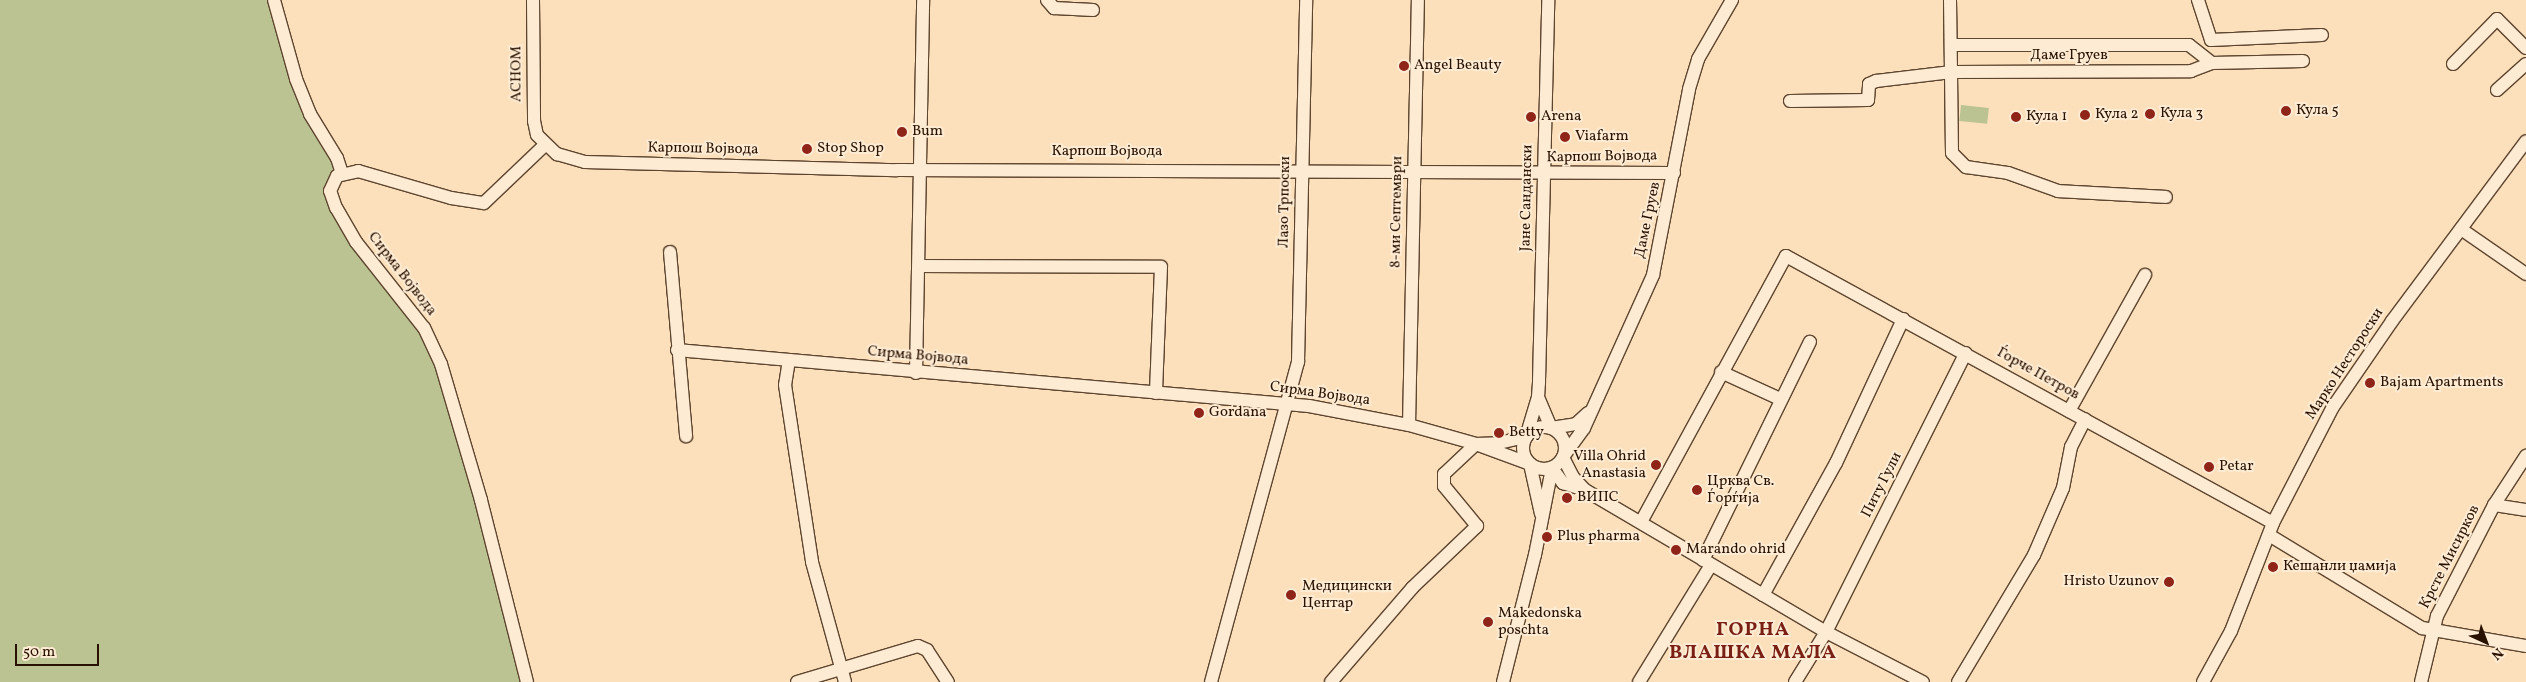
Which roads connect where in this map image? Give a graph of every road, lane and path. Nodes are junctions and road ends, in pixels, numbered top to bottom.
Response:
1 (274, 0) edge
2 (533, 0) edge
3 (923, 0) edge
4 (1047, 0) edge
5 (1306, 0) edge
6 (1418, 0) edge
7 (1548, 0) edge
8 (1732, 0) edge
9 (1950, 0) edge
10 (2198, 0) edge
11 (1093, 10) dead end
12 (2322, 35) dead end
13 (1951, 45) junction
14 (2526, 48) edge
15 (2303, 61) dead end
16 (2212, 63) junction
17 (2453, 64) dead end
18 (2526, 64) edge
19 (1951, 72) junction
20 (2497, 90) dead end
21 (1790, 101) dead end
22 (2526, 141) edge
23 (545, 145) junction
24 (919, 169) junction
25 (1302, 170) junction
26 (1414, 172) junction
27 (342, 173) junction
28 (1674, 173) junction
29 (1543, 174) junction
30 (2166, 197) dead end
31 (2460, 229) junction
32 (670, 252) dead end
33 (920, 266) junction
34 (2526, 274) edge
35 (2145, 275) dead end
36 (1903, 319) junction
37 (1810, 342) dead end
38 (677, 350) junction
39 (1966, 353) junction
40 (789, 360) junction
41 (1721, 372) junction
42 (916, 373) junction
43 (1156, 393) junction
44 (1538, 397) junction
45 (1780, 399) junction
46 (1287, 403) junction
47 (2070, 411) junction
48 (1588, 413) junction
49 (2085, 420) junction
50 (1409, 425) junction
51 (1551, 428) junction
52 (686, 436) dead end
53 (1526, 437) junction
54 (1476, 444) junction
55 (2526, 456) edge
56 (1564, 457) junction
57 (1530, 464) junction
58 (1552, 468) junction
59 (1571, 486) junction
60 (1585, 490) junction
61 (1547, 497) junction
62 (2494, 505) junction
63 (2526, 510) edge
64 (1541, 514) junction
65 (1641, 522) junction
66 (2271, 529) junction
67 (1707, 562) junction
68 (1763, 595) junction
69 (1826, 632) junction
70 (2432, 632) junction
71 (2526, 646) edge
72 (842, 668) junction
73 (527, 682) edge
74 (797, 682) edge
75 (845, 682) edge
76 (948, 682) edge
77 (1211, 682) edge
78 (1331, 682) edge
79 (1503, 682) edge
80 (1639, 682) edge
81 (1795, 682) edge
82 (1923, 682) edge
83 (1958, 682) edge
84 (2203, 682) edge
85 (2420, 682) edge

1 - 27 street
2 - 23 street, АСНОМ
3 - 24 street
4 - 11 street
5 - 25 street, Лазо Трпоски
6 - 26 street, 8-ми Септември
7 - 29 street, Јане Сандански
8 - 28 street, Даме Груев
9 - 13 street
10 - 12 street
13 - 16 street, Даме Груев
13 - 19 street
14 - 17 street
15 - 16 street, Даме Груев
16 - 19 street, Даме Груев
18 - 20 street
19 - 21 street, Даме Груев
19 - 30 street
22 - 31 street, Марко Нестороски
23 - 24 street, Карпош Војвода
23 - 27 street
24 - 25 street, Карпош Војвода
24 - 33 street
25 - 26 street, Карпош Војвода
25 - 46 street, Лазо Трпоски
26 - 29 street, Карпош Војвода
26 - 50 street, 8-ми Септември
27 - 73 street, Сирма Војвода
28 - 29 street, Карпош Војвода
28 - 48 street, Даме Груев
29 - 44 street, Јане Сандански
31 - 34 street
31 - 66 street, Марко Нестороски
32 - 38 street
33 - 42 street
33 - 43 street
35 - 47 street
36 - 39 street, Ѓорче Петров
36 - 41 street, Ѓорче Петров
36 - 68 street
37 - 45 street
38 - 40 street, Сирма Војвода
38 - 52 street
39 - 47 street, Ѓорче Петров
39 - 69 street, Питу Гули
40 - 42 street, Сирма Војвода
40 - 72 street
41 - 45 street
41 - 65 street
42 - 43 street, Сирма Војвода
43 - 46 street, Сирма Војвода
44 - 51 street, Јане Сандански
44 - 53 street, Јане Сандански
45 - 67 street
46 - 50 street, Сирма Војвода
46 - 77 street, Лазо Трпоски
47 - 49 street, Ѓорче Петров
48 - 51 street
48 - 56 street, Даме Груев
49 - 66 street, Ѓорче Петров
49 - 83 street
50 - 54 street, Сирма Војвода
51 - 53 street
51 - 56 street
53 - 54 street
53 - 57 street
54 - 57 street
54 - 78 street
55 - 62 street, Крсте Мисирков
56 - 58 street
56 - 60 street
57 - 58 street
57 - 64 street
58 - 59 street
58 - 61 street
59 - 60 street
59 - 61 street
60 - 65 street
61 - 64 street
62 - 63 street, Крсте Мисирков
62 - 70 street, Крсте Мисирков
64 - 79 street
65 - 67 street
66 - 70 street, Ѓорче Петров
66 - 84 street, Марко Нестороски
67 - 68 street
67 - 80 street
68 - 69 street
69 - 81 street, Питу Гули
69 - 82 street
70 - 71 street
70 - 85 street, Крсте Мисирков
72 - 74 street
72 - 75 street
72 - 76 street

